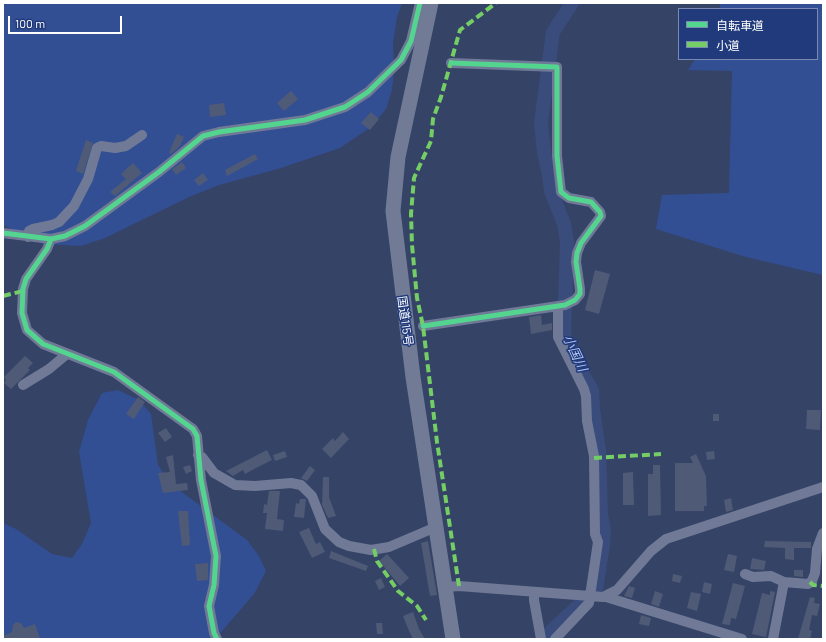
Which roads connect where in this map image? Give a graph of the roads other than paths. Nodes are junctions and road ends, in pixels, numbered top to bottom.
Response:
1 (420, 3) edge
2 (430, 3) edge
3 (451, 63) dead end
4 (142, 135) dead end
5 (3, 233) edge
6 (28, 236) junction
7 (51, 239) junction
8 (558, 306) junction
9 (423, 326) dead end
10 (67, 354) junction
11 (23, 385) dead end
12 (198, 455) junction
13 (823, 487) edge
14 (436, 527) junction
15 (823, 533) edge
16 (745, 574) dead end
17 (784, 582) junction
18 (446, 587) junction
19 (534, 592) junction
20 (606, 596) junction
21 (591, 598) junction
22 (217, 639) edge
23 (453, 639) edge
24 (541, 639) edge
25 (554, 639) edge
26 (742, 639) edge
27 (773, 639) edge

1 - 7 street
2 - 14 highway, 国道115号
3 - 8 street
4 - 6 street
5 - 6 street
6 - 7 street
7 - 10 street
8 - 9 street
8 - 21 street
10 - 11 street
10 - 12 street
12 - 14 street
12 - 22 street
13 - 20 street
14 - 18 highway, 国道115号
15 - 17 street
16 - 17 street
17 - 27 street
18 - 19 street
18 - 23 highway, 国道115号
19 - 21 street
19 - 24 street
20 - 21 street
20 - 26 street
21 - 25 street

